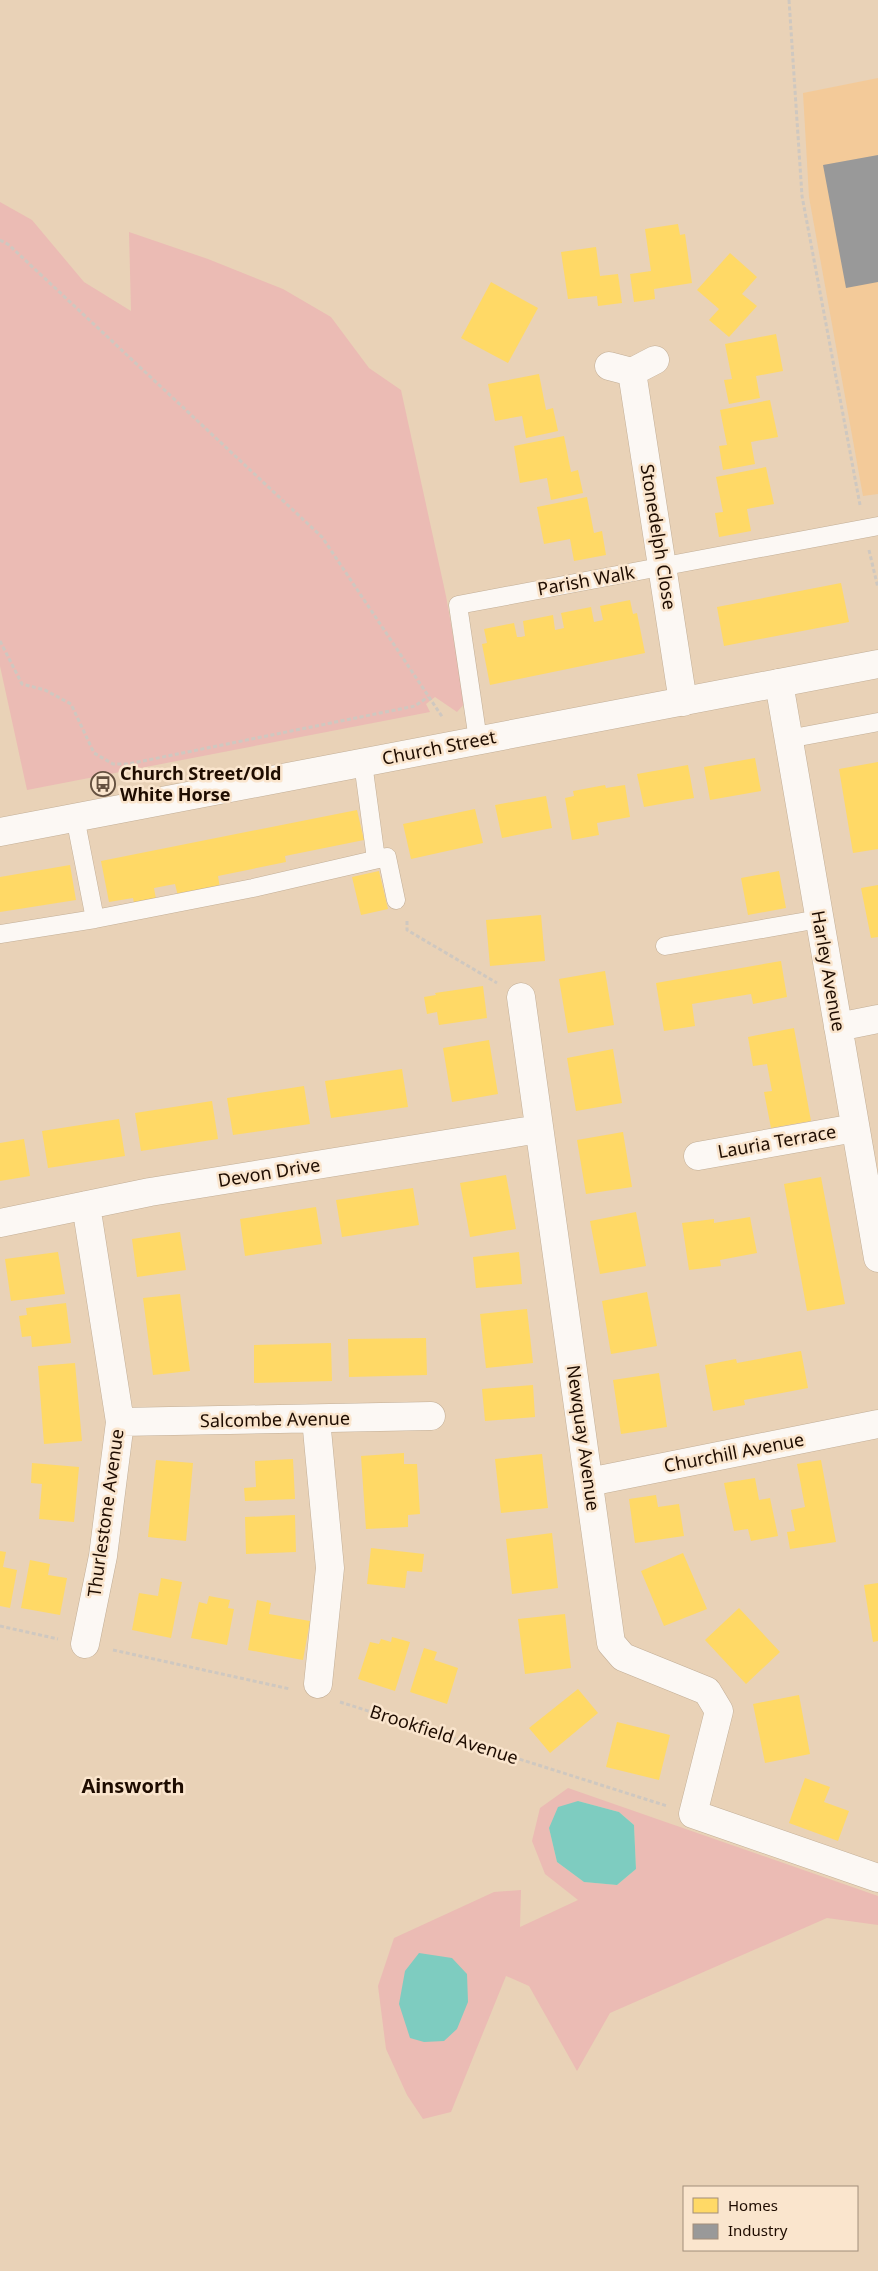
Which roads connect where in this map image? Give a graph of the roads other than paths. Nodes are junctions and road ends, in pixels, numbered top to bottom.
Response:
1 (632, 366) dead end
2 (871, 528) edge
3 (662, 567) junction
4 (878, 664) edge
5 (779, 683) junction
6 (683, 702) junction
7 (878, 722) edge
8 (788, 739) junction
9 (478, 740) junction
10 (363, 763) junction
11 (75, 818) junction
12 (0, 832) edge
13 (376, 859) junction
14 (401, 907) road end
15 (95, 919) junction
16 (819, 919) junction
17 (0, 934) edge
18 (664, 946) dead end
19 (521, 997) road end
20 (878, 1019) edge
21 (838, 1027) junction
22 (855, 1128) junction
23 (539, 1129) junction
24 (698, 1156) dead end
25 (873, 1194) edge
26 (86, 1204) junction
27 (0, 1223) edge
28 (878, 1258) edge
29 (431, 1417) dead end
30 (316, 1419) junction
31 (120, 1422) junction
32 (878, 1424) edge
33 (589, 1482) junction
34 (85, 1644) road end
35 (317, 1692) road end
36 (878, 1878) edge

1 - 3 street, Stonedelph Close
2 - 3 lane, Parish Walk
3 - 6 street, Stonedelph Close
3 - 9 lane, Parish Walk
4 - 5 street, Church Street
5 - 6 street, Church Street
5 - 8 street, Harley Avenue
6 - 9 street, Church Street
7 - 8 lane
8 - 16 street, Harley Avenue
9 - 10 street, Church Street
10 - 11 street, Church Street
10 - 13 lane
11 - 12 street, Church Street
11 - 15 lane
13 - 14 lane
13 - 15 lane
15 - 17 lane
16 - 18 lane
16 - 21 street, Harley Avenue
19 - 23 street, Newquay Avenue
20 - 21 street
21 - 22 street, Harley Avenue
22 - 24 street, Lauria Terrace
22 - 25 street, Harley Avenue
23 - 26 street, Devon Drive
23 - 33 street, Newquay Avenue
25 - 28 street, Harley Avenue
26 - 27 street, Devon Drive
26 - 31 street, Thurlestone Avenue
29 - 30 street, Salcombe Avenue
30 - 31 street, Salcombe Avenue
30 - 35 street
31 - 34 street, Thurlestone Avenue
32 - 33 street, Churchill Avenue
33 - 36 street, Newquay Avenue

